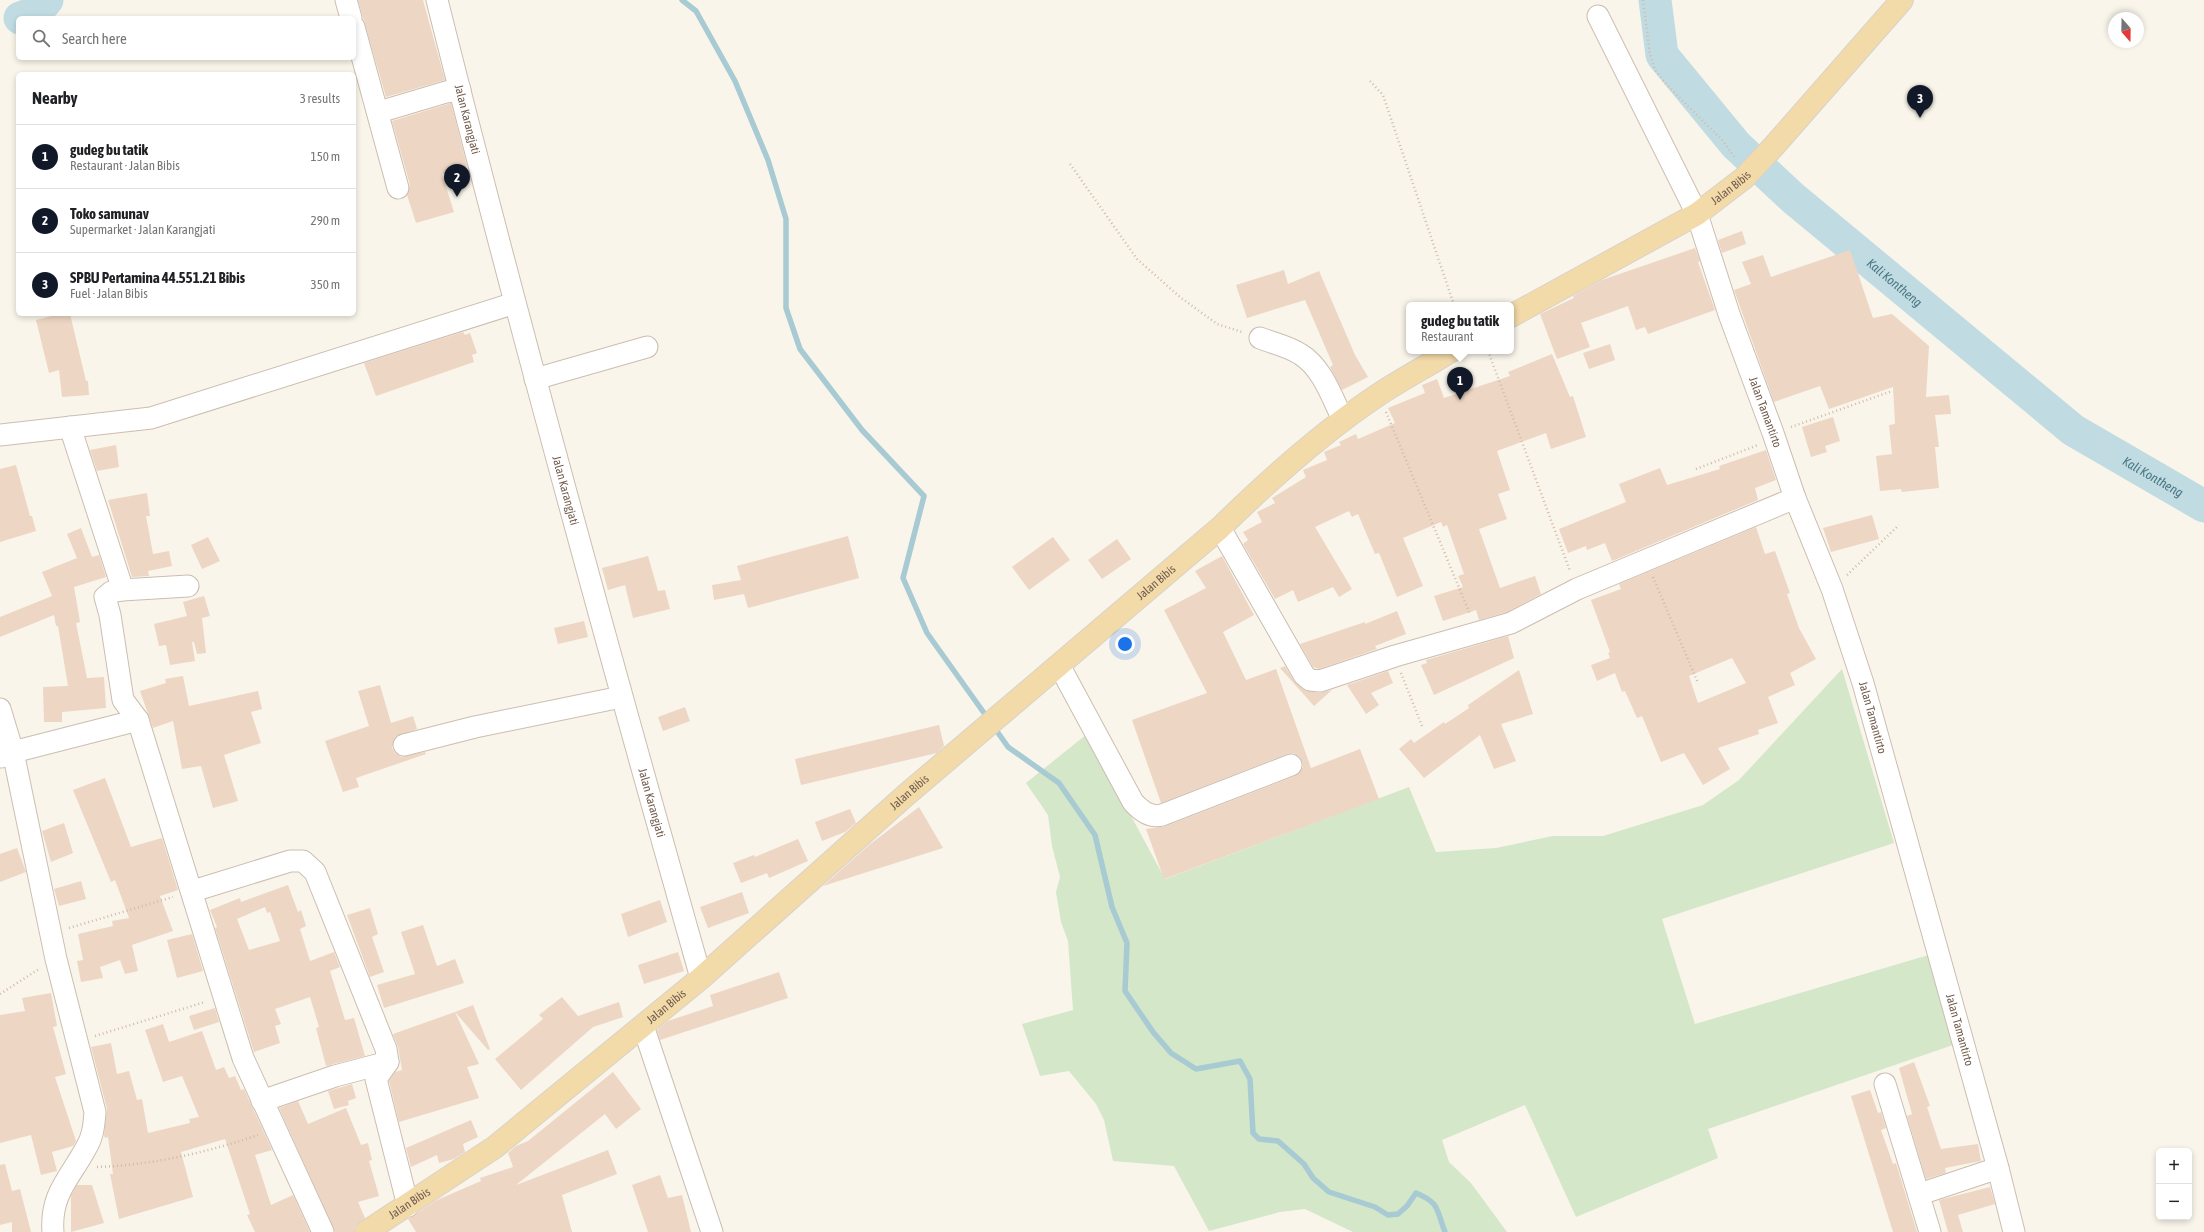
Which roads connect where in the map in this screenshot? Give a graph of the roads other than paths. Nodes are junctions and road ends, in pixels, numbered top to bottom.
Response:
1 (346, 0) edge
2 (438, 0) edge
3 (1902, 0) edge
4 (350, 16) edge
5 (1598, 16) dead end
6 (356, 34) edge
7 (460, 90) junction
8 (379, 112) junction
9 (398, 188) dead end
10 (1697, 214) junction
11 (515, 303) junction
12 (1514, 314) edge
13 (1260, 338) road end
14 (647, 347) dead end
15 (1446, 354) edge
16 (535, 379) junction
17 (1343, 420) junction
18 (70, 427) junction
19 (0, 435) edge
20 (1795, 498) junction
21 (1220, 528) junction
22 (188, 586) dead end
23 (122, 590) junction
24 (1060, 665) junction
25 (621, 697) junction
26 (0, 709) edge
27 (138, 720) junction
28 (404, 745) dead end
29 (6, 755) edge
30 (1291, 765) dead end
31 (193, 891) junction
32 (701, 978) junction
33 (643, 1026) junction
34 (388, 1062) junction
35 (1885, 1084) dead end
36 (262, 1101) junction
37 (1998, 1168) junction
38 (1920, 1194) junction
39 (408, 1206) junction
40 (53, 1232) edge
41 (323, 1232) edge
42 (366, 1232) edge
43 (712, 1232) edge
44 (1930, 1232) edge
45 (2014, 1232) edge

1 - 4 street
2 - 7 street, Jalan Karangjati
3 - 10 main road, Jalan Bibis
5 - 10 street, Jalan Tamantirto
6 - 8 street
7 - 8 street
7 - 11 street, Jalan Karangjati
8 - 9 street
10 - 12 main road, Jalan Bibis
10 - 20 street, Jalan Tamantirto
11 - 16 street, Jalan Karangjati
11 - 18 street
13 - 17 street
14 - 16 street
15 - 17 main road, Jalan Bibis
16 - 25 street, Jalan Karangjati
17 - 21 main road, Jalan Bibis
18 - 19 street
18 - 23 street
20 - 21 street
20 - 37 street, Jalan Tamantirto
21 - 24 main road, Jalan Bibis
22 - 23 street
23 - 27 street
24 - 30 street
24 - 32 main road, Jalan Bibis
25 - 28 street
25 - 32 street, Jalan Karangjati
26 - 29 street
27 - 29 street
27 - 31 street
29 - 40 street
31 - 34 street
31 - 36 street
32 - 33 main road, Jalan Bibis
33 - 39 main road, Jalan Bibis
33 - 43 street
34 - 36 street
34 - 39 street
35 - 38 street
36 - 41 street
37 - 38 street
37 - 45 street, Jalan Tamantirto
38 - 44 street
39 - 42 main road, Jalan Bibis

